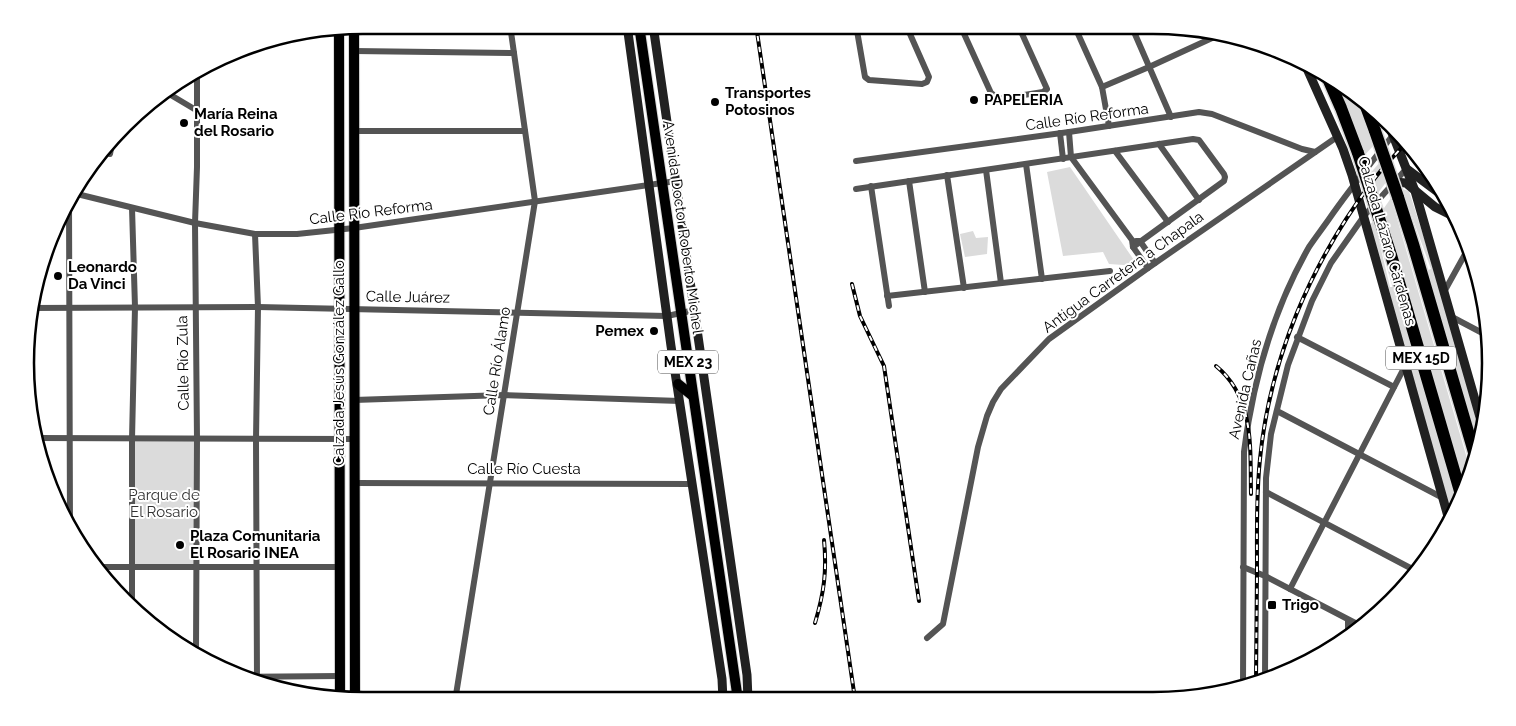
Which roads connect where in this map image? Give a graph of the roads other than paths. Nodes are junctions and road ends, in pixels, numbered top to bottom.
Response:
1 (339, 34) edge
2 (354, 34) edge
3 (511, 34) edge
4 (628, 34) edge
5 (640, 34) edge
6 (654, 34) edge
7 (857, 34) edge
8 (910, 34) edge
9 (964, 34) edge
10 (1022, 34) edge
11 (1078, 34) edge
12 (1135, 34) edge
13 (1210, 39) edge
14 (354, 51) junction
15 (514, 53) junction
16 (1149, 67) junction
17 (1309, 73) edge
18 (197, 79) edge
19 (1331, 86) edge
20 (1102, 87) junction
21 (172, 95) edge
22 (196, 110) junction
23 (1369, 114) edge
24 (1171, 117) junction
25 (1109, 126) junction
26 (354, 131) junction
27 (525, 131) junction
28 (1069, 132) junction
29 (1060, 133) junction
30 (1392, 136) edge
31 (1338, 137) junction
32 (1395, 140) edge
33 (1159, 144) junction
34 (1115, 151) junction
35 (1315, 152) junction
36 (1071, 157) junction
37 (1063, 158) junction
38 (856, 161) dead end
39 (1026, 164) junction
40 (1407, 168) junction
41 (986, 170) junction
42 (947, 175) junction
43 (676, 181) junction
44 (909, 181) junction
45 (1395, 182) junction
46 (1354, 183) junction
47 (662, 184) junction
48 (648, 185) junction
49 (871, 186) junction
50 (1431, 187) edge
51 (856, 189) dead end
52 (1415, 191) junction
53 (80, 195) edge
54 (1199, 200) junction
55 (535, 201) junction
56 (132, 208) junction
57 (1445, 212) edge
58 (69, 215) edge
59 (1364, 216) junction
60 (1168, 222) junction
61 (194, 223) junction
62 (354, 228) junction
63 (340, 229) junction
64 (255, 234) junction
65 (1140, 241) junction
66 (1132, 243) junction
67 (1464, 255) edge
68 (1155, 263) junction
69 (1148, 268) junction
70 (1110, 271) dead end
71 (1042, 279) junction
72 (1001, 283) junction
73 (964, 288) junction
74 (925, 292) junction
75 (1444, 292) junction
76 (887, 296) junction
77 (889, 306) dead end
78 (135, 307) junction
79 (195, 307) junction
80 (258, 307) junction
81 (39, 308) edge
82 (71, 308) junction
83 (354, 308) junction
84 (339, 310) junction
85 (695, 310) junction
86 (517, 312) junction
87 (681, 313) junction
88 (667, 316) junction
89 (1452, 317) junction
90 (1481, 332) edge
91 (1297, 337) junction
92 (1406, 364) junction
93 (678, 384) junction
94 (1394, 387) junction
95 (504, 395) junction
96 (693, 396) junction
97 (354, 400) junction
98 (680, 401) junction
99 (1276, 411) junction
100 (1478, 411) edge
101 (43, 438) edge
102 (339, 438) junction
103 (70, 439) junction
104 (132, 439) junction
105 (197, 439) junction
106 (256, 439) junction
107 (354, 439) junction
108 (1472, 445) edge
109 (1359, 454) junction
110 (719, 480) junction
111 (706, 481) junction
112 (355, 483) junction
113 (490, 483) junction
114 (692, 484) junction
115 (1458, 486) edge
116 (1266, 492) junction
117 (1443, 498) junction
118 (1447, 512) edge
119 (70, 513) edge
120 (1324, 523) junction
121 (105, 567) edge
122 (132, 567) junction
123 (196, 567) junction
124 (256, 567) junction
125 (339, 567) junction
126 (1243, 567) junction
127 (1410, 568) edge
128 (1265, 576) junction
129 (1290, 589) junction
130 (132, 598) edge
131 (1348, 620) junction
132 (1354, 623) edge
133 (1348, 628) edge
134 (927, 638) dead end
135 (196, 647) edge
136 (1265, 673) edge
137 (257, 675) edge
138 (340, 676) junction
139 (272, 679) edge
140 (1243, 680) edge
141 (340, 692) edge
142 (355, 692) edge
143 (456, 692) edge
144 (723, 692) edge
145 (737, 692) edge
146 (748, 692) edge

1 - 63 main road, Calzada Jesús González Gallo
2 - 14 main road, Calzada Jesús González Gallo
3 - 15 street, Calle Río Álamo
4 - 48 main road, Avenida Doctor Roberto Michel
5 - 47 main road, Avenida Doctor Roberto Michel / MEX 23
6 - 43 main road, Avenida Doctor Roberto Michel
7 - 8 street
9 - 10 street
11 - 20 street
12 - 16 street
13 - 16 street
14 - 15 street
14 - 26 main road, Calzada Jesús González Gallo
15 - 27 street, Calle Río Álamo
16 - 20 street
16 - 24 street
17 - 31 main road, Calzada Lázaro Cárdenas
18 - 22 street, Calle Río Zula
19 - 115 highway, Calzada Lázaro Cárdenas / MEX 15D, bridge
20 - 25 street
21 - 22 street
22 - 61 street, Calle Río Zula
23 - 108 highway, Calzada Lázaro Cárdenas / MEX 15D, bridge
24 - 25 street, Calle Río Reforma
24 - 35 street, Calle Río Reforma
25 - 28 street, Calle Río Reforma
26 - 27 street
26 - 62 main road, Calzada Jesús González Gallo
27 - 55 street, Calle Río Álamo
28 - 29 street, Calle Río Reforma
28 - 36 street
29 - 37 street
29 - 38 street, Calle Río Reforma
30 - 46 street, Avenida Cañas
31 - 35 street, Antigua Carretera a Chapala
31 - 46 main road, Calzada Lázaro Cárdenas
32 - 40 main road
33 - 34 street
33 - 54 street
33 - 54 street
34 - 36 street
34 - 60 street
35 - 68 street, Antigua Carretera a Chapala
36 - 37 street
36 - 66 street
37 - 39 street
39 - 41 street
39 - 71 street
40 - 45 street
40 - 50 main road
40 - 52 main road
41 - 42 street
41 - 72 street
42 - 44 street
42 - 73 street
43 - 47 street, Calle Río Reforma
43 - 85 main road, Avenida Doctor Roberto Michel
44 - 49 street
44 - 74 street
45 - 52 main road
45 - 59 street
46 - 59 main road, Calzada Lázaro Cárdenas
46 - 126 street, Avenida Cañas
47 - 48 street, Calle Río Reforma
47 - 87 main road, Avenida Doctor Roberto Michel / MEX 23
48 - 55 street, Calle Río Reforma
48 - 88 main road, Avenida Doctor Roberto Michel
49 - 51 street
49 - 76 street
52 - 57 main road
52 - 75 main road
53 - 56 street, Calle Río Reforma
54 - 60 street
55 - 62 street, Calle Río Reforma
55 - 86 street, Calle Río Álamo
56 - 61 street, Calle Río Reforma
56 - 78 street
58 - 82 street
59 - 91 street
59 - 92 main road, Calzada Lázaro Cárdenas
60 - 65 street
61 - 64 street, Calle Río Reforma
61 - 79 street, Calle Río Zula
62 - 63 street, Calle Río Reforma
62 - 83 main road, Calzada Jesús González Gallo
63 - 64 street, Calle Río Reforma
63 - 84 main road, Calzada Jesús González Gallo
64 - 80 street
65 - 66 street
65 - 68 street
66 - 69 street
67 - 75 street
68 - 69 street, Antigua Carretera a Chapala
69 - 134 street, Antigua Carretera a Chapala
70 - 71 street
71 - 72 street
72 - 73 street
73 - 74 street
74 - 76 street
75 - 89 main road
76 - 77 street
78 - 79 street, Calle Juárez
78 - 82 street, Calle Juárez
78 - 104 street
79 - 80 street, Calle Juárez
79 - 105 street, Calle Río Zula
80 - 84 street, Calle Juárez
80 - 106 street
81 - 82 street, Calle Juárez
82 - 103 street
83 - 84 street, Calle Juárez
83 - 86 street, Calle Juárez
83 - 97 main road, Calzada Jesús González Gallo
84 - 102 main road, Calzada Jesús González Gallo
85 - 87 street, Calle Juárez
85 - 110 main road, Avenida Doctor Roberto Michel
86 - 88 street, Calle Juárez
86 - 95 street, Calle Río Álamo
87 - 88 street, Calle Juárez
87 - 96 main road, Avenida Doctor Roberto Michel / MEX 23
88 - 93 main road, Avenida Doctor Roberto Michel
89 - 90 street
89 - 100 main road
91 - 94 street
91 - 99 street
92 - 94 street
92 - 117 main road, Calzada Lázaro Cárdenas
93 - 96 main road
93 - 98 main road, Avenida Doctor Roberto Michel
94 - 109 street
95 - 97 street
95 - 98 street
95 - 113 street, Calle Río Álamo
96 - 111 main road, Avenida Doctor Roberto Michel / MEX 23
97 - 107 main road, Calzada Jesús González Gallo
98 - 114 main road, Avenida Doctor Roberto Michel
99 - 109 street
99 - 116 street
101 - 103 street
102 - 106 street
102 - 107 street
102 - 125 main road, Calzada Jesús González Gallo
103 - 104 street
103 - 119 street
104 - 105 street
104 - 122 street
105 - 106 street
105 - 123 street, Calle Río Zula
106 - 124 street
107 - 112 main road, Calzada Jesús González Gallo
109 - 117 street
109 - 120 street
110 - 111 main road
110 - 146 main road, Avenida Doctor Roberto Michel
111 - 145 main road, Avenida Doctor Roberto Michel / MEX 23
112 - 113 street, Calle Río Cuesta
112 - 142 main road, Calzada Jesús González Gallo
113 - 114 street, Calle Río Cuesta
113 - 143 street, Calle Río Álamo
114 - 144 main road, Avenida Doctor Roberto Michel
116 - 120 street
116 - 128 street
117 - 118 main road, Calzada Lázaro Cárdenas
120 - 127 street
120 - 129 street
121 - 122 street
122 - 123 street
122 - 130 street
123 - 124 street
123 - 135 street, Calle Río Zula
124 - 125 street
124 - 137 street
125 - 138 main road, Calzada Jesús González Gallo
126 - 128 street
126 - 140 street, Avenida Cañas
128 - 129 street
128 - 136 street
129 - 131 street
131 - 132 street
131 - 133 street
138 - 139 street
138 - 141 main road, Calzada Jesús González Gallo

